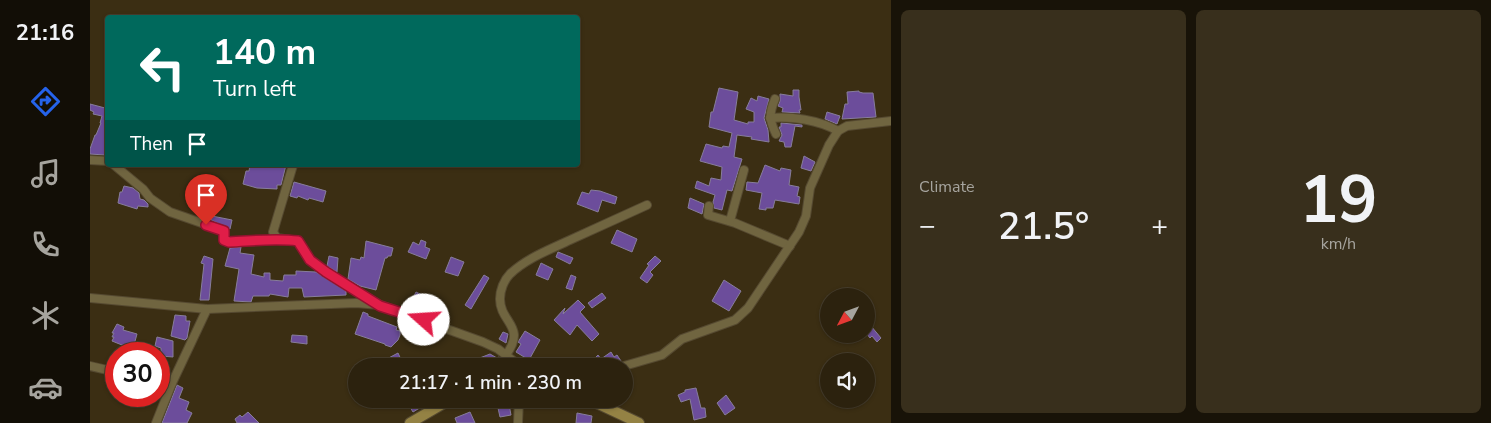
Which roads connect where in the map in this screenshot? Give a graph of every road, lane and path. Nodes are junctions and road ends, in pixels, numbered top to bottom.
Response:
1 (775, 99) dead end
2 (770, 118) junction
3 (891, 121) edge
4 (838, 131) junction
5 (776, 134) dead end
6 (90, 160) edge
7 (105, 161) edge
8 (117, 167) edge
9 (292, 167) edge
10 (744, 170) dead end
11 (647, 205) dead end
12 (709, 206) dead end
13 (730, 221) junction
14 (277, 238) junction
15 (790, 246) junction
16 (90, 298) edge
17 (380, 306) junction
18 (208, 309) junction
19 (506, 355) junction
20 (510, 358) edge
21 (633, 363) edge
22 (90, 366) edge
23 (105, 369) edge
24 (172, 383) joint
25 (436, 408) edge
26 (519, 408) edge
27 (607, 408) edge
28 (156, 423) edge
29 (410, 423) edge
30 (518, 423) edge
31 (639, 423) edge

1 - 2 street
2 - 4 street
2 - 5 street
3 - 4 street
4 - 15 street
6 - 7 street
8 - 14 street
9 - 14 street
10 - 13 street
11 - 19 street
12 - 13 street
13 - 15 street
14 - 17 street
15 - 21 street
16 - 18 street
17 - 18 street
17 - 19 street
18 - 24 street
19 - 20 street
22 - 23 street
24 - 28 street
25 - 29 street
26 - 30 street
27 - 31 street

